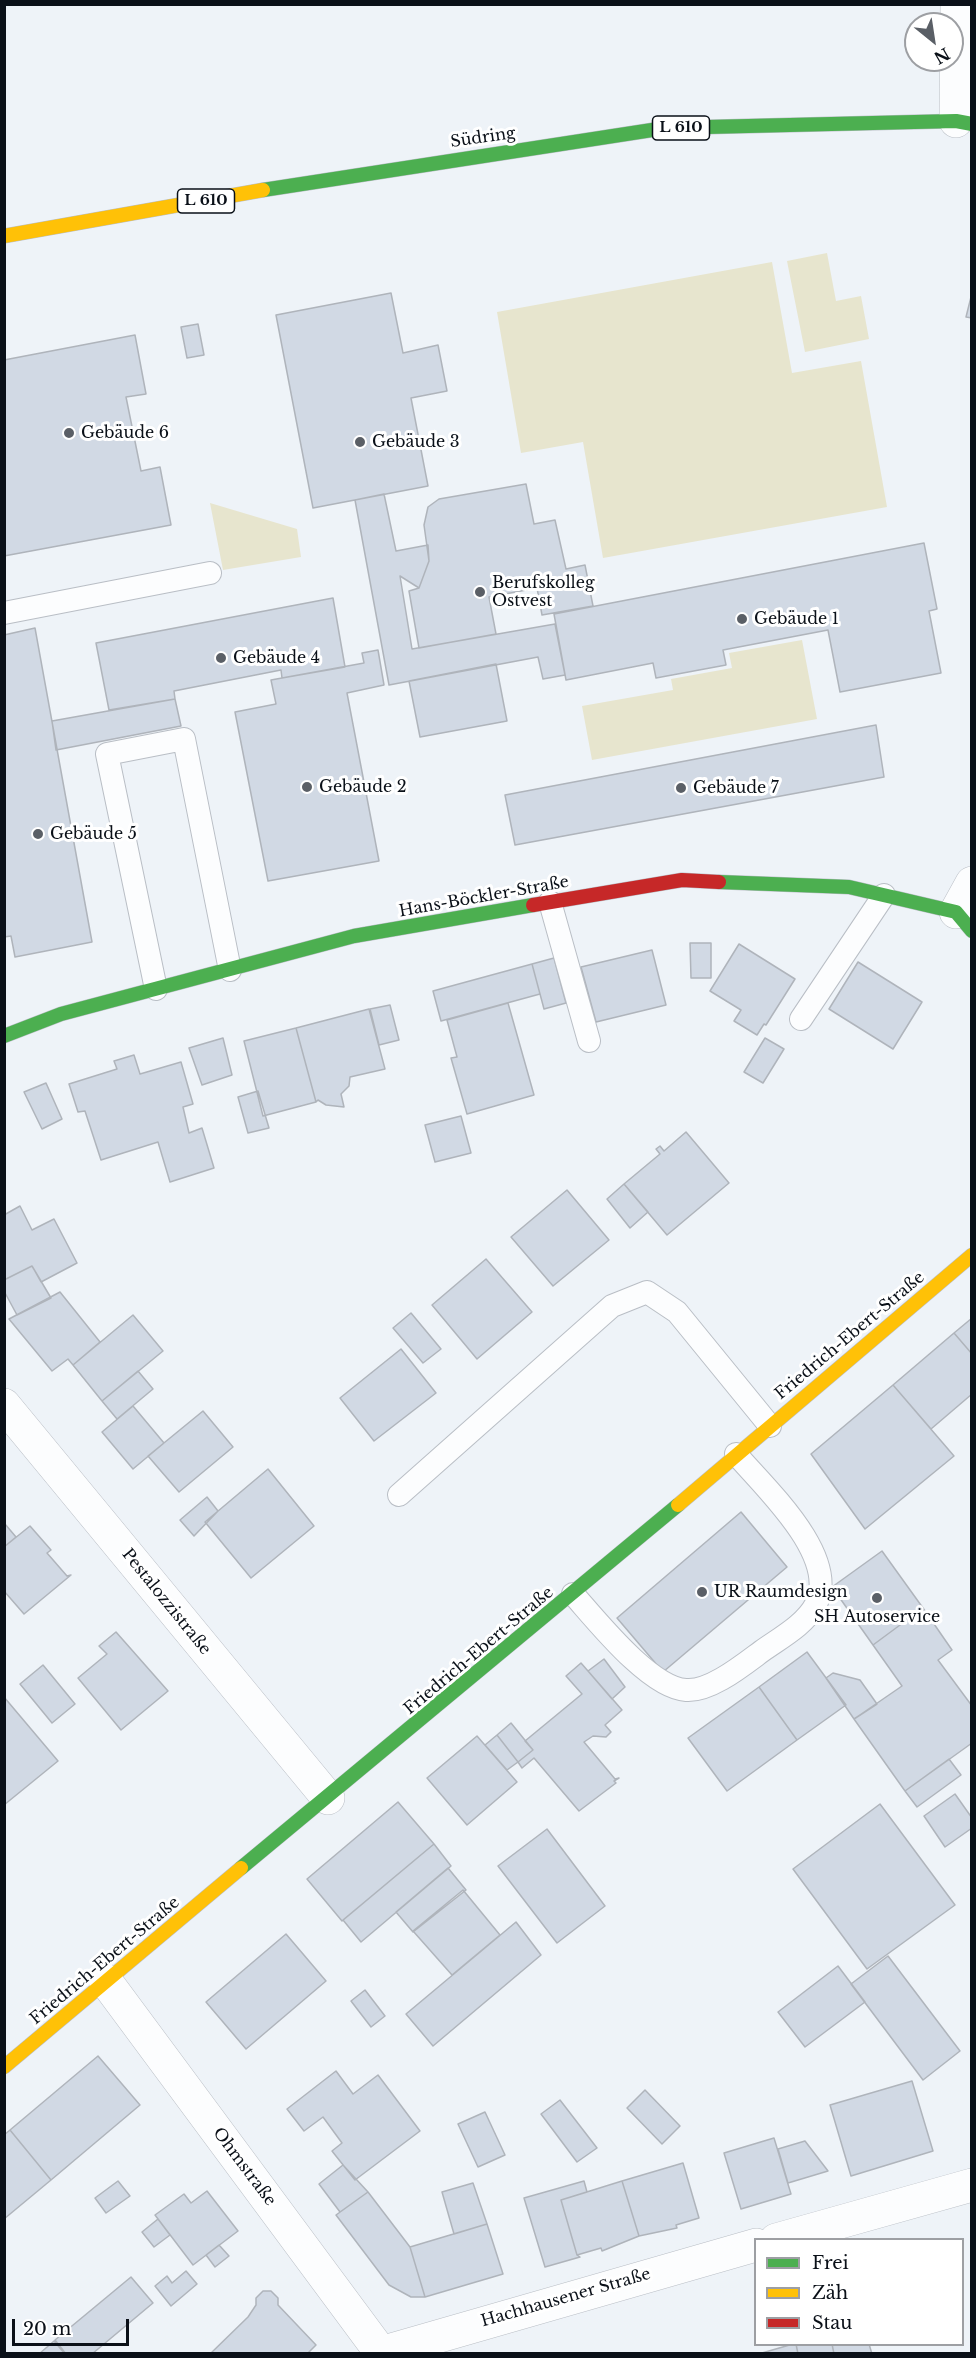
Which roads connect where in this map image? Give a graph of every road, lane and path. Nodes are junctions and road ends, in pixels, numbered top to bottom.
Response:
1 (957, 4) edge
2 (964, 123) edge
3 (4, 236) edge
4 (210, 573) dead end
5 (4, 613) edge
6 (972, 883) edge
7 (884, 895) junction
8 (550, 902) junction
9 (964, 921) edge
10 (230, 970) junction
11 (156, 989) junction
12 (801, 1019) dead end
13 (4, 1036) edge
14 (589, 1041) dead end
15 (972, 1255) edge
16 (4, 1405) edge
17 (770, 1426) junction
18 (736, 1454) junction
19 (399, 1495) dead end
20 (573, 1594) junction
21 (328, 1798) junction
22 (105, 1980) junction
23 (4, 2067) edge
24 (972, 2185) edge
25 (783, 2238) edge
26 (754, 2246) edge
27 (379, 2352) edge

1 - 2 street
2 - 3 street, Südring / L 610
4 - 5 lane
6 - 9 street
7 - 8 street, Hans-Böckler-Straße
7 - 9 street, Hans-Böckler-Straße
7 - 12 lane
8 - 10 street, Hans-Böckler-Straße
8 - 14 lane
10 - 11 street, Hans-Böckler-Straße
10 - 11 lane
11 - 13 street, Hans-Böckler-Straße
15 - 17 street, Friedrich-Ebert-Straße
16 - 21 street, Pestalozzistraße
17 - 18 street, Friedrich-Ebert-Straße
17 - 19 lane
18 - 20 street, Friedrich-Ebert-Straße
18 - 20 lane
20 - 21 street, Friedrich-Ebert-Straße
21 - 22 street, Friedrich-Ebert-Straße
22 - 23 street, Friedrich-Ebert-Straße
22 - 27 street, Ohmstraße
24 - 25 street
26 - 27 street, Hachhausener Straße

